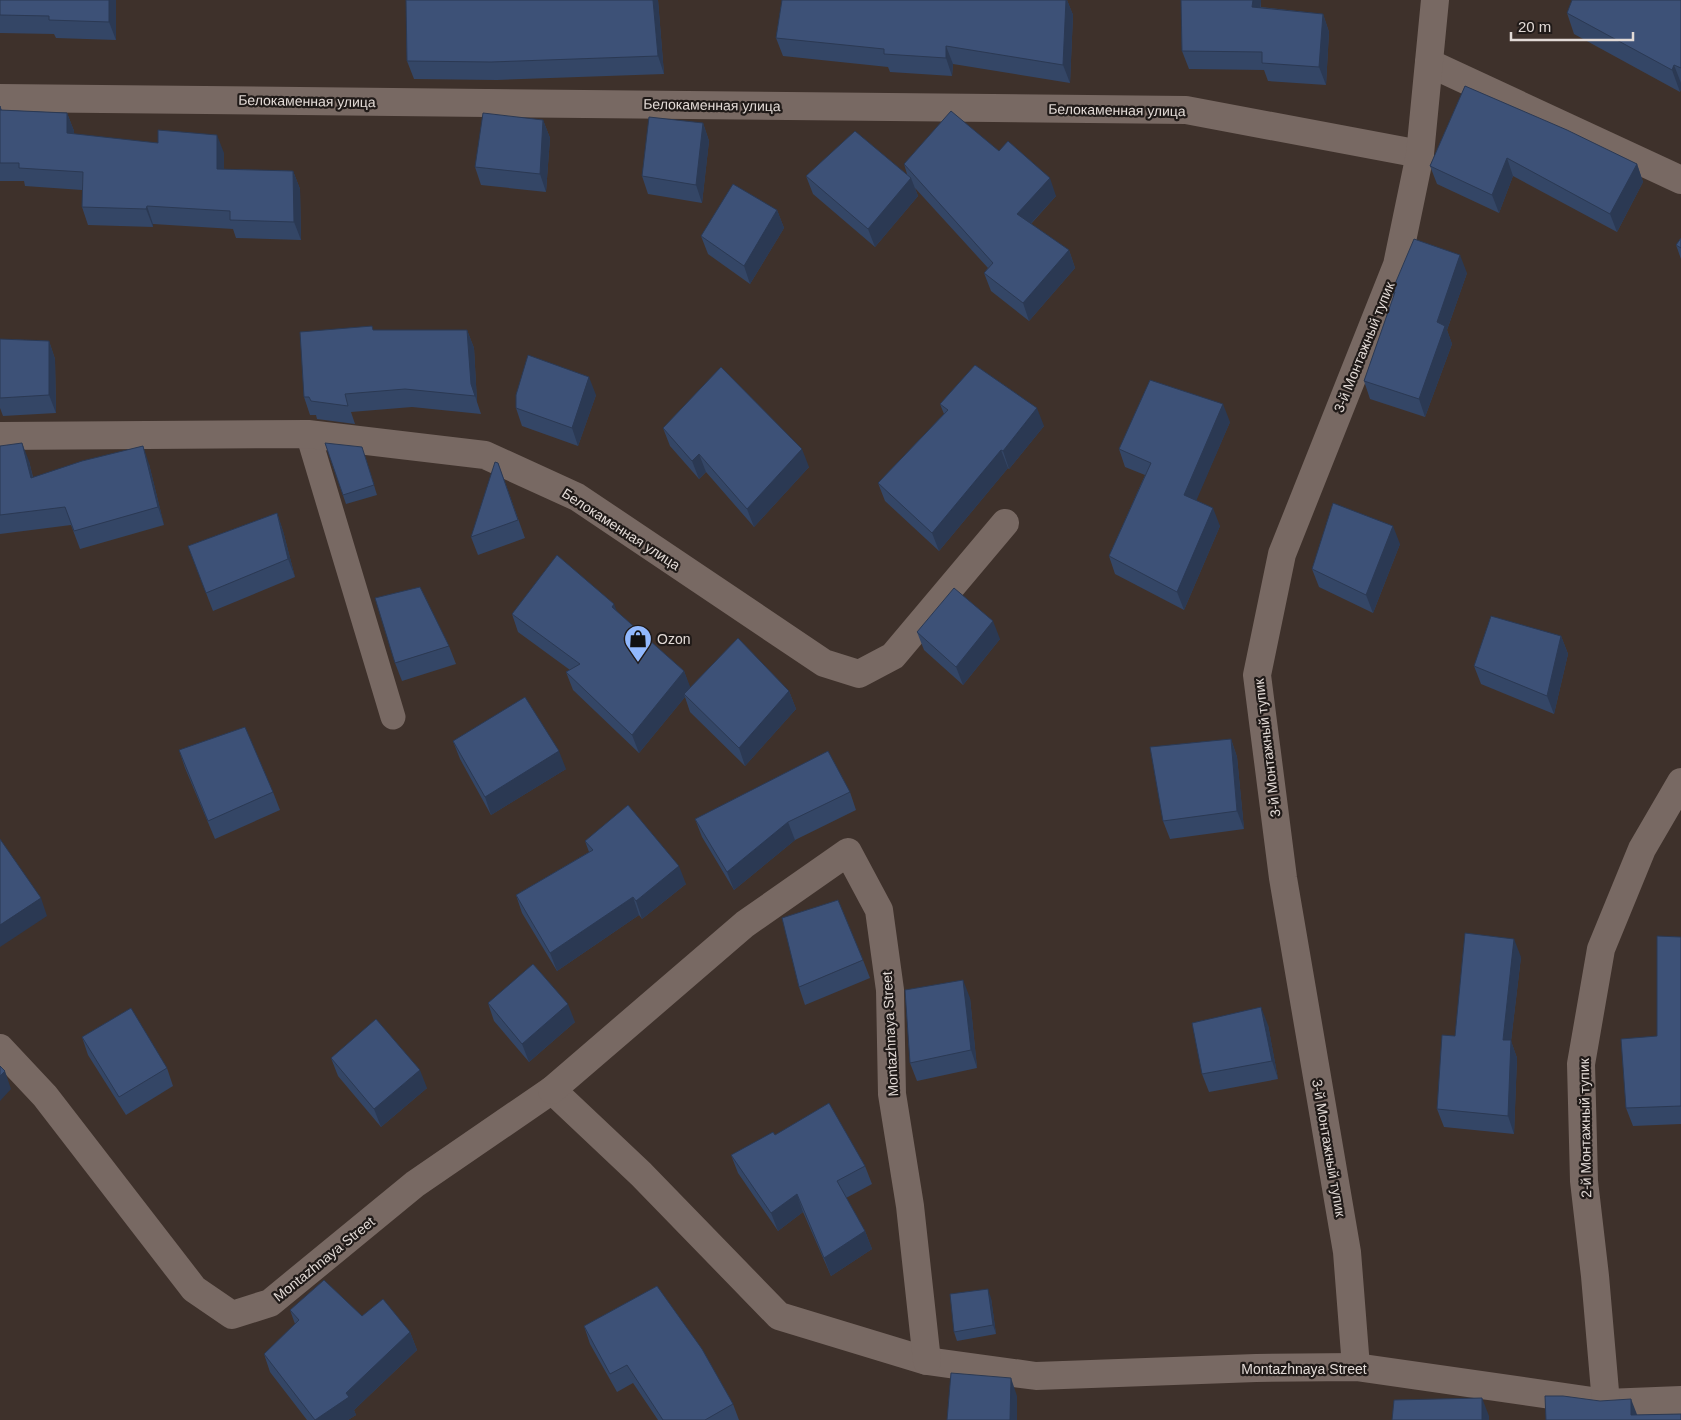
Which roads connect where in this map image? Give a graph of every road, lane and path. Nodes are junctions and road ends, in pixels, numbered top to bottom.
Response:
1 (1435, 0) edge
2 (1429, 64) junction
3 (0, 98) edge
4 (1420, 154) junction
5 (1681, 180) edge
6 (308, 434) junction
7 (0, 436) edge
8 (1005, 524) dead end
9 (392, 717) dead end
10 (1681, 782) edge
11 (0, 1048) edge
12 (552, 1090) junction
13 (927, 1361) junction
14 (1356, 1367) junction
15 (1681, 1400) edge
16 (1606, 1403) junction

1 - 2 street, 3-й Монтажный тупик
2 - 4 street, 3-й Монтажный тупик
2 - 5 street
3 - 4 street, Белокаменная улица
4 - 14 street, 3-й Монтажный тупик
6 - 7 street, Белокаменная улица
6 - 8 street, Белокаменная улица
6 - 9 lane
10 - 16 street, 2-й Монтажный тупик
11 - 12 street, Montazhnaya Street
12 - 13 street, Montazhnaya Street
12 - 13 street, Montazhnaya Street
13 - 14 street, Montazhnaya Street
14 - 16 street, Montazhnaya Street
15 - 16 street, Montazhnaya Street

